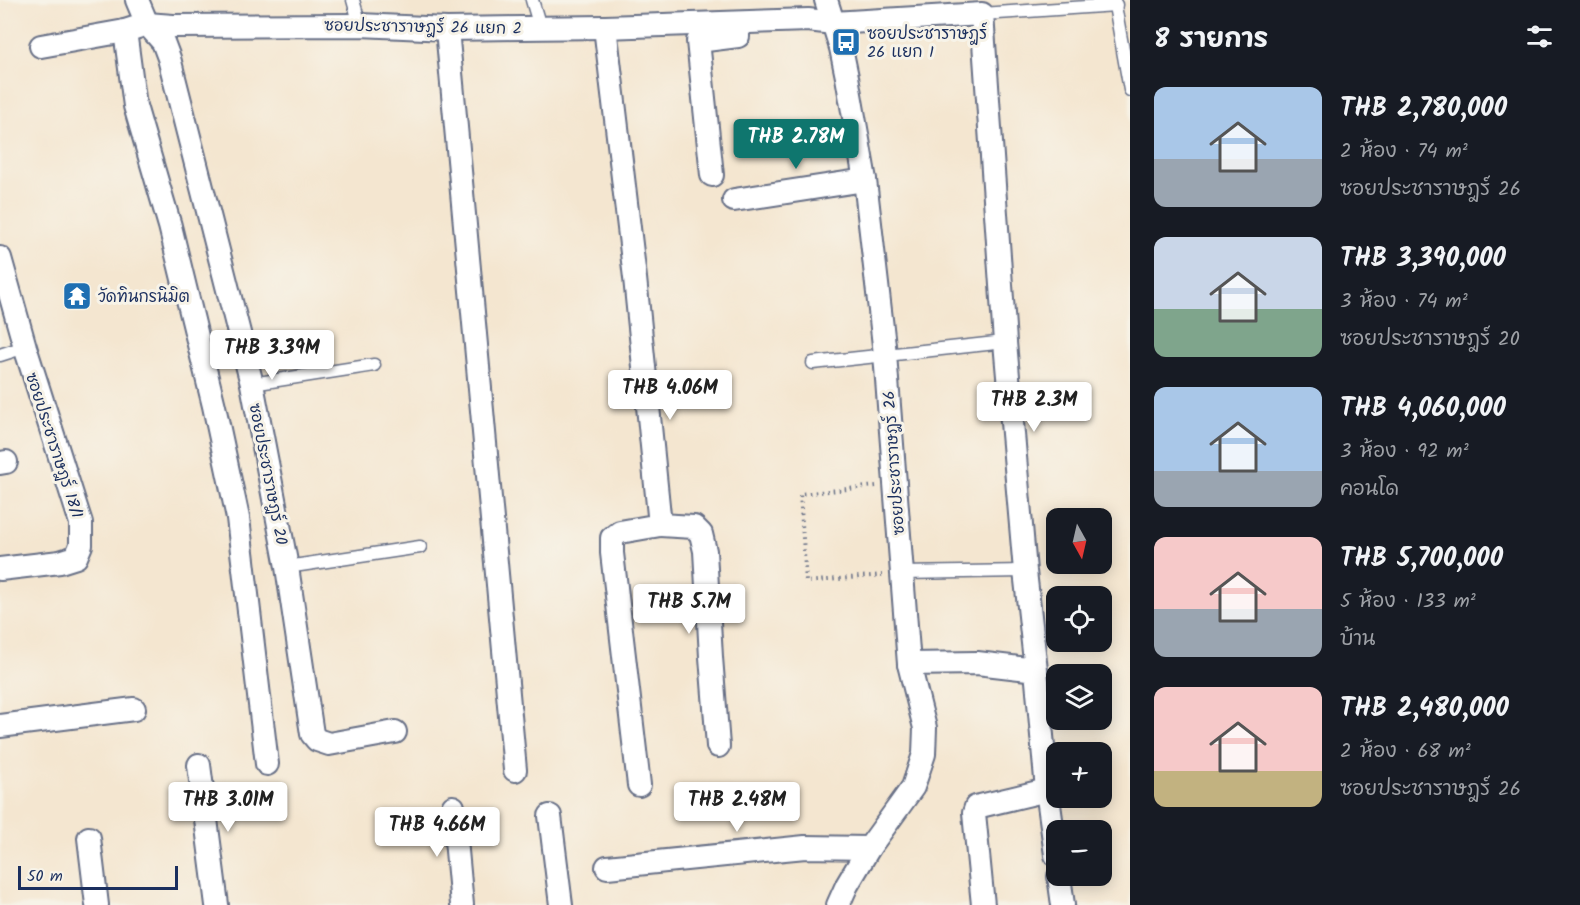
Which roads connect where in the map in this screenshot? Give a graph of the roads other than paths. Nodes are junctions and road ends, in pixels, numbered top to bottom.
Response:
1 (137, 0) edge
2 (353, 0) edge
3 (532, 0) edge
4 (826, 0) edge
5 (1115, 2) edge
6 (1068, 4) edge
7 (982, 14) junction
8 (833, 23) junction
9 (147, 24) junction
10 (360, 25) junction
11 (540, 27) junction
12 (605, 27) junction
13 (447, 28) junction
14 (730, 30) junction
15 (125, 31) junction
16 (772, 32) dead end
17 (41, 46) dead end
18 (1130, 90) edge
19 (712, 175) dead end
20 (865, 180) junction
21 (734, 200) dead end
22 (0, 258) edge
23 (1005, 342) junction
24 (25, 347) junction
25 (885, 354) junction
26 (0, 355) edge
27 (813, 363) dead end
28 (375, 365) dead end
29 (252, 384) junction
30 (660, 525) junction
31 (420, 548) dead end
32 (287, 567) junction
33 (0, 568) edge
34 (1026, 571) junction
35 (901, 573) junction
36 (909, 664) junction
37 (1036, 670) junction
38 (134, 709) dead end
39 (0, 726) edge
40 (395, 732) dead end
41 (718, 746) dead end
42 (267, 764) dead end
43 (199, 765) dead end
44 (515, 770) dead end
45 (1046, 779) edge
46 (639, 785) dead end
47 (1046, 790) edge
48 (453, 807) dead end
49 (550, 816) dead end
50 (89, 838) dead end
51 (869, 848) junction
52 (607, 867) dead end
53 (1060, 886) edge
54 (97, 905) edge
55 (217, 905) edge
56 (462, 905) edge
57 (561, 905) edge
58 (838, 905) edge
59 (983, 905) edge
60 (1063, 905) edge

1 - 9 street, ซอยประชาราษฎร์ 20
2 - 10 lane
3 - 11 lane
4 - 8 street, ซอยประชาราษฎร์ 26
5 - 6 lane
5 - 18 lane
6 - 7 lane
7 - 8 street
7 - 23 street
8 - 14 street, ซอยประชาราษฎร์ 26 แยก 2
8 - 20 street, ซอยประชาราษฎร์ 26
9 - 10 street, ซอยประชาราษฎร์ 26 แยก 2
9 - 15 street, ซอยประชาราษฎร์ 26 แยก 2
9 - 29 street, ซอยประชาราษฎร์ 20
10 - 13 street, ซอยประชาราษฎร์ 26 แยก 2
11 - 12 street, ซอยประชาราษฎร์ 26 แยก 2
11 - 13 street, ซอยประชาราษฎร์ 26 แยก 2
12 - 14 street, ซอยประชาราษฎร์ 26 แยก 2
12 - 30 street
13 - 44 street
14 - 16 street
14 - 19 street
15 - 17 street, ซอยประชาราษฎร์ 26 แยก 2
15 - 42 street
20 - 21 street
20 - 25 street, ซอยประชาราษฎร์ 26
22 - 24 street, ซอยประชาราษฎร์ 18/1
23 - 25 lane
23 - 34 street
24 - 26 lane
24 - 33 street, ซอยประชาราษฎร์ 18/1
25 - 27 lane
25 - 35 street, ซอยประชาราษฎร์ 26
28 - 29 lane
29 - 32 street, ซอยประชาราษฎร์ 20
30 - 41 street
30 - 46 street
31 - 32 lane
32 - 40 street, ซอยประชาราษฎร์ 20
34 - 35 lane
34 - 37 street
35 - 36 street, ซอยประชาราษฎร์ 26
36 - 37 street
36 - 51 street, ซอยประชาราษฎร์ 26
37 - 45 street
38 - 39 street
43 - 55 street
47 - 59 street
48 - 56 street
49 - 57 street
50 - 54 street
51 - 52 street
51 - 58 street, ซอยประชาราษฎร์ 26
53 - 60 street

